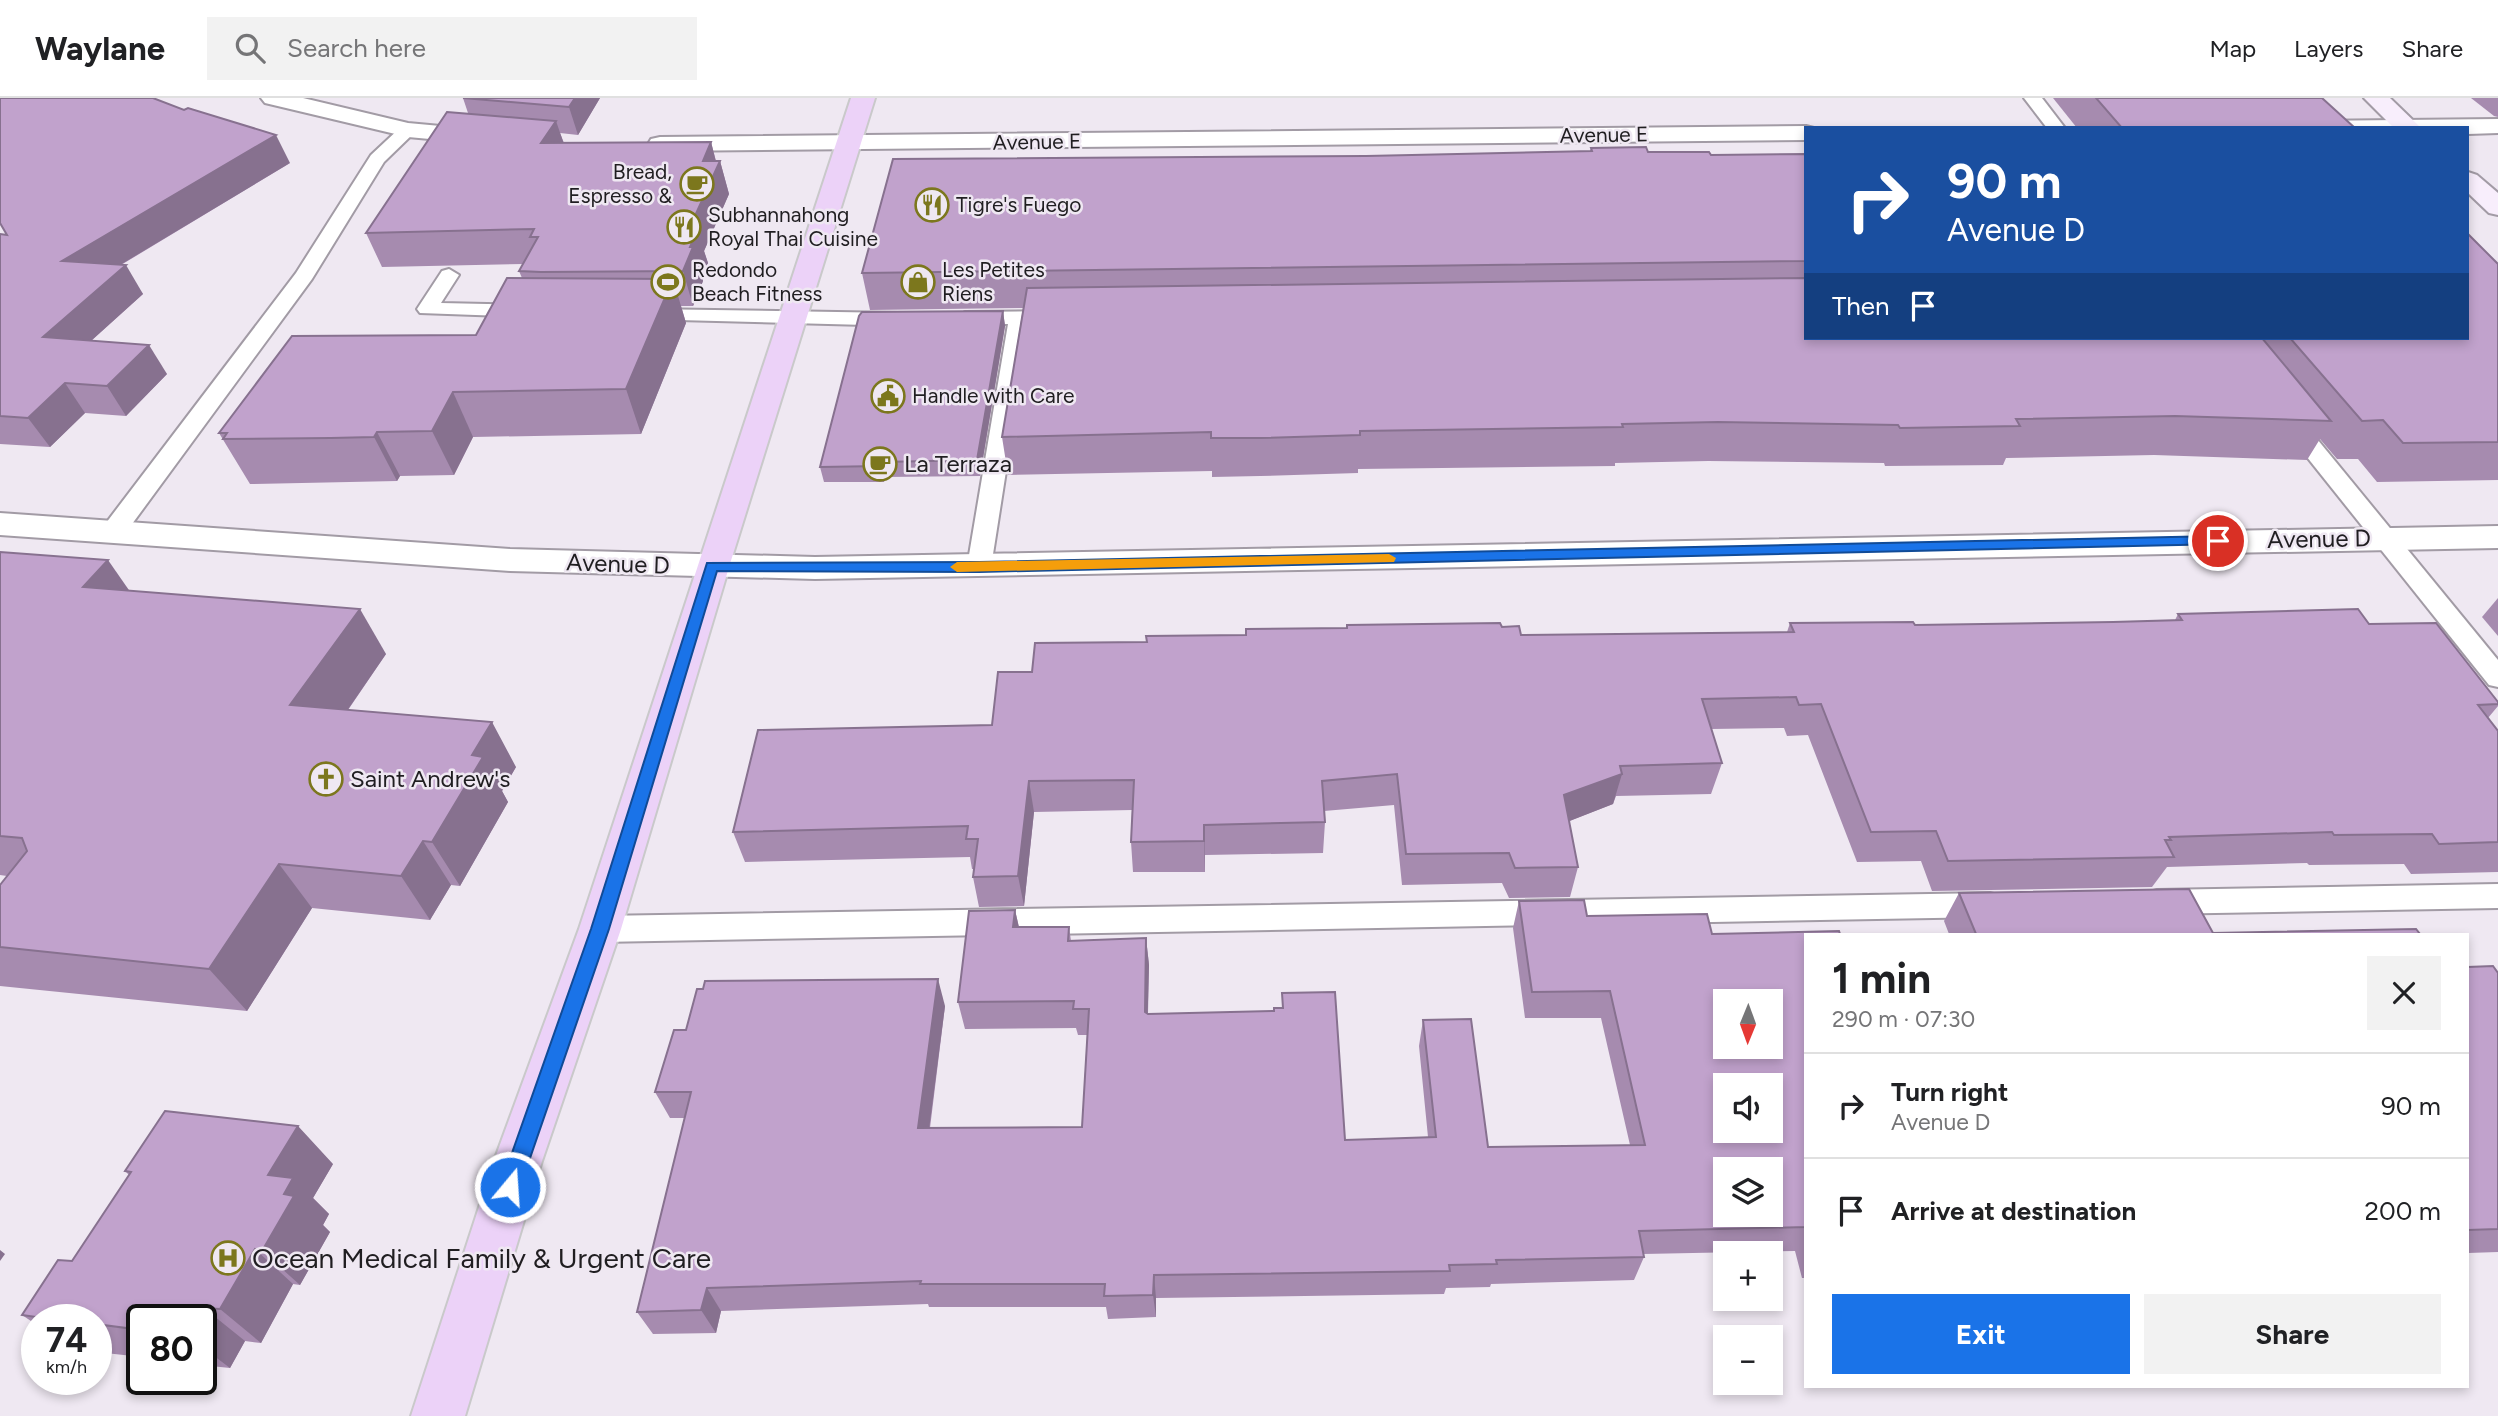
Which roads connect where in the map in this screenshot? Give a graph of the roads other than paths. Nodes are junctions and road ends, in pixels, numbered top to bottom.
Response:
1 (273, 98) edge
2 (863, 98) edge
3 (2033, 98) edge
4 (2376, 98) edge
5 (2054, 126) edge
6 (2408, 126) edge
7 (2469, 126) edge
8 (2498, 126) edge
9 (408, 130) junction
10 (1804, 132) edge
11 (504, 139) edge
12 (848, 143) junction
13 (637, 145) edge
14 (2469, 181) edge
15 (2498, 207) edge
16 (449, 275) dead end
17 (628, 315) edge
18 (1074, 317) edge
19 (941, 318) edge
20 (1018, 318) junction
21 (914, 319) edge
22 (792, 320) junction
23 (467, 326) dead end
24 (2274, 401) edge
25 (0, 524) edge
26 (112, 533) junction
27 (2383, 537) junction
28 (2498, 537) edge
29 (712, 567) junction
30 (979, 567) junction
31 (2498, 678) edge
32 (2498, 896) edge
33 (2122, 902) edge
34 (2024, 904) edge
35 (600, 929) junction
36 (438, 1416) edge

1 - 9 street
2 - 12 highway
3 - 5 lane
4 - 6 main road
7 - 8 street
9 - 11 street
9 - 26 lane
10 - 12 street, Avenue E
12 - 13 street, Avenue E
12 - 22 highway
14 - 15 main road
16 - 23 lane
17 - 22 lane
18 - 20 lane
19 - 20 lane
20 - 30 lane
21 - 22 lane
22 - 29 highway
24 - 27 lane
25 - 26 street, Avenue D
26 - 29 street, Avenue D
27 - 28 street, Avenue D
27 - 30 street, Avenue D
27 - 31 lane
29 - 30 street, Avenue D
29 - 35 highway
32 - 33 lane
34 - 35 lane
35 - 36 highway

